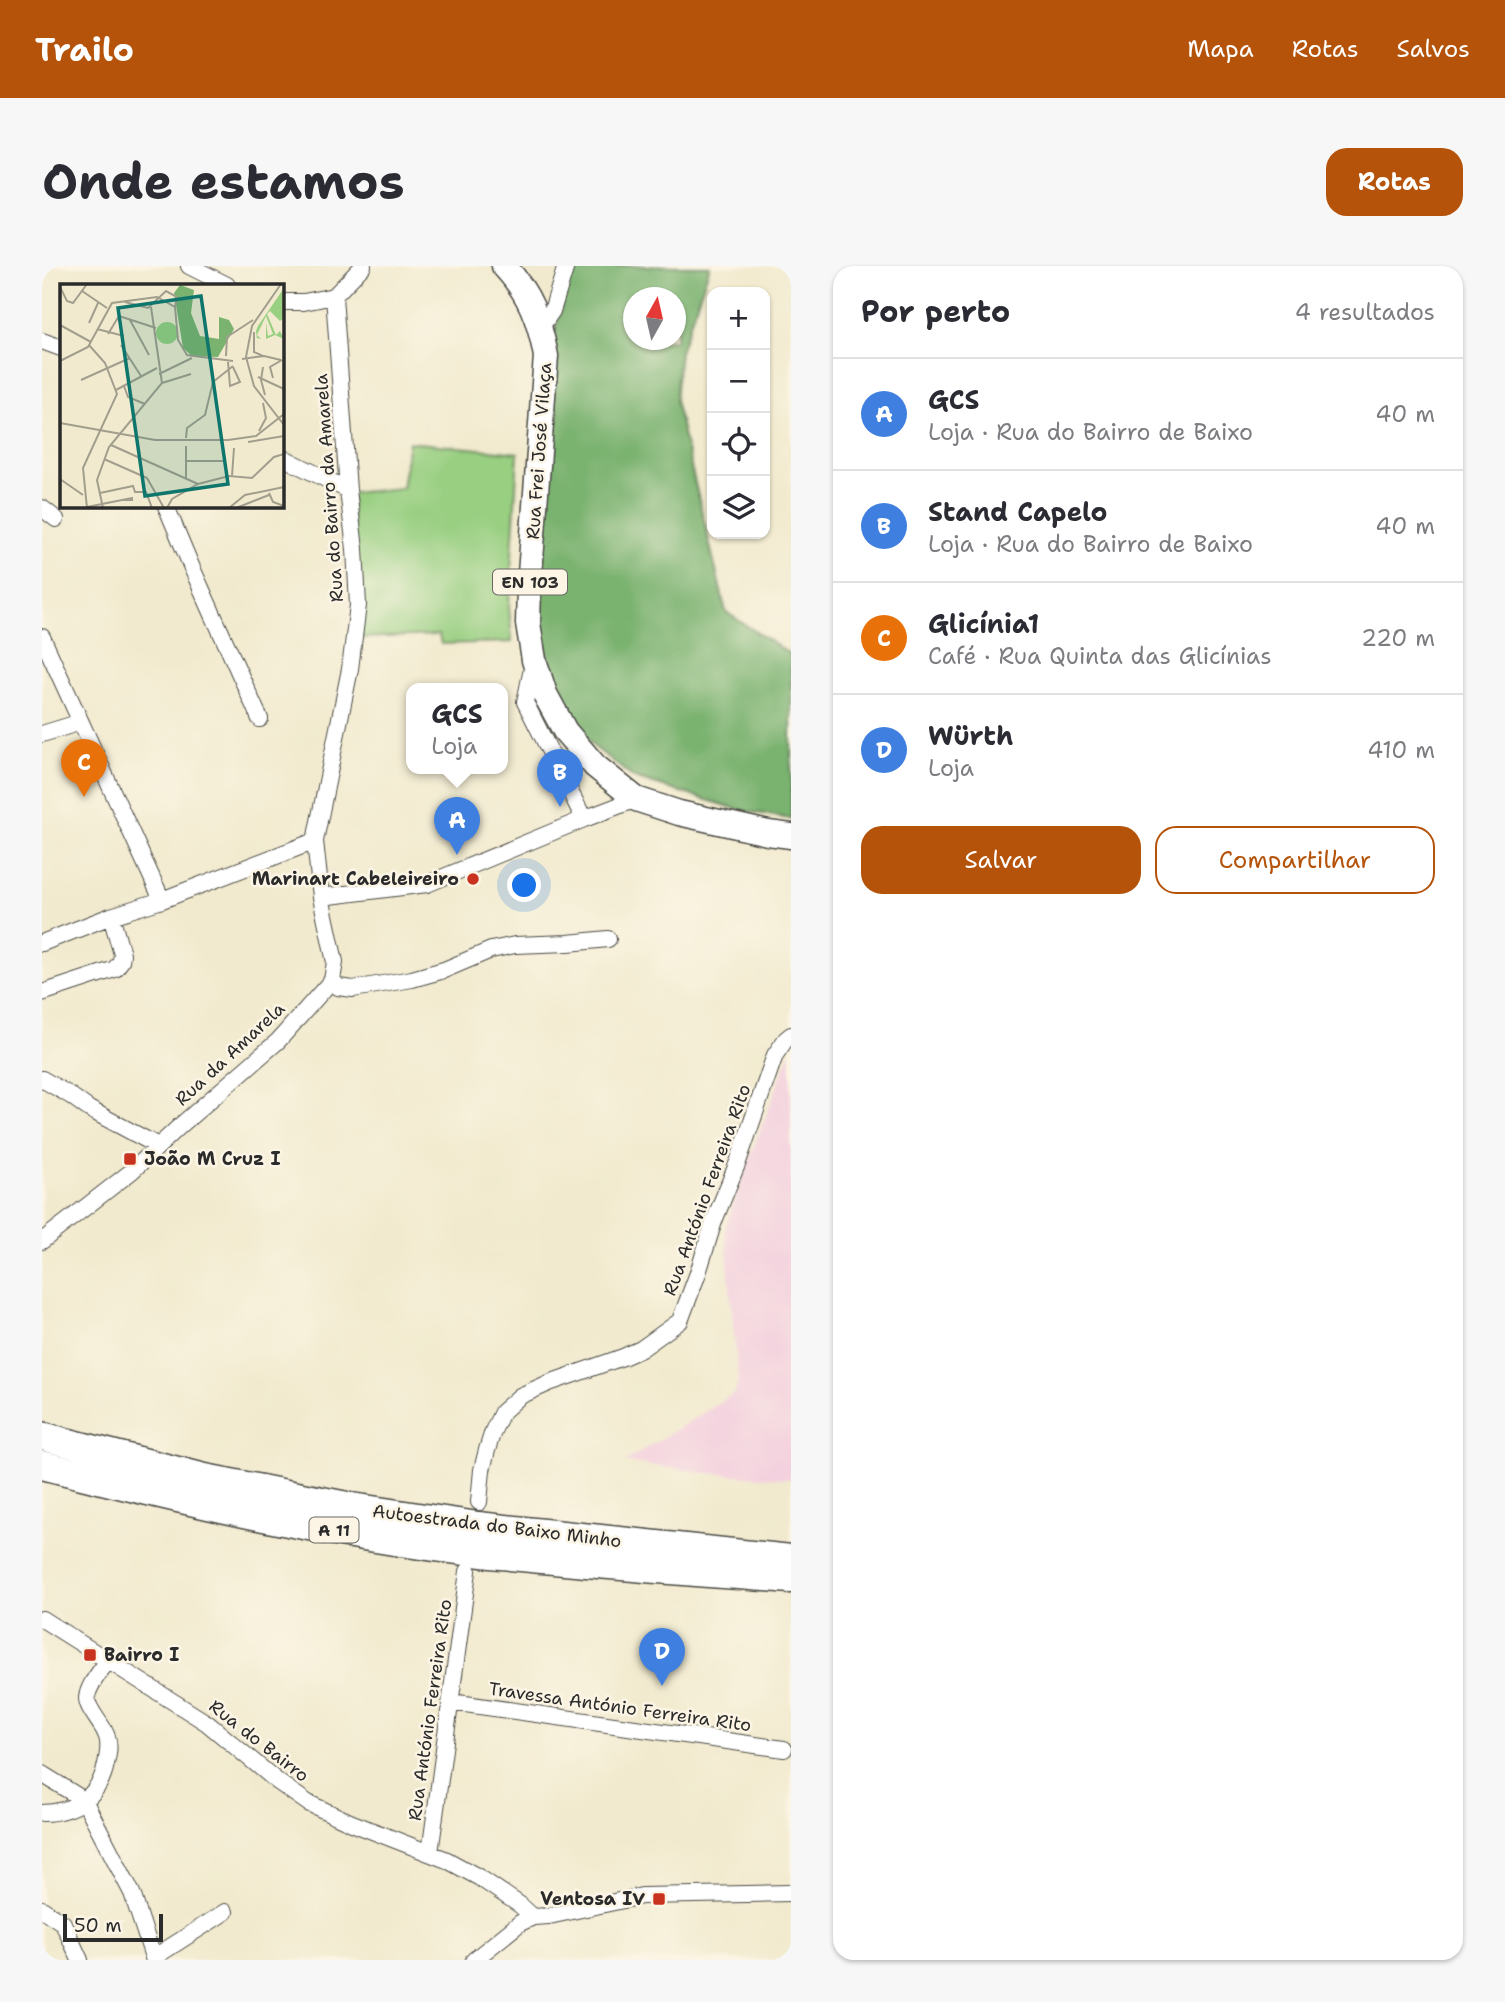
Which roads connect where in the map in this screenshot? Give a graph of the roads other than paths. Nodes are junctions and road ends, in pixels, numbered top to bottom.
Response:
1 (189, 266) edge
2 (363, 266) edge
3 (504, 266) edge
4 (566, 266) edge
5 (225, 284) edge
6 (334, 296) junction
7 (284, 302) edge
8 (541, 327) junction
9 (42, 341) edge
10 (60, 348) edge
11 (284, 458) edge
12 (348, 490) junction
13 (167, 508) edge
14 (42, 509) edge
15 (56, 519) dead end
16 (42, 637) edge
17 (534, 660) junction
18 (260, 719) dead end
19 (81, 722) junction
20 (42, 734) edge
21 (636, 799) junction
22 (584, 819) junction
23 (791, 836) edge
24 (315, 841) junction
25 (321, 897) junction
26 (162, 900) junction
27 (111, 916) junction
28 (608, 939) dead end
29 (42, 943) edge
30 (332, 980) junction
31 (42, 993) edge
32 (791, 1035) edge
33 (42, 1079) edge
34 (158, 1146) junction
35 (42, 1241) edge
36 (42, 1437) edge
37 (42, 1465) edge
38 (478, 1502) dead end
39 (791, 1559) edge
40 (631, 1567) junction
41 (468, 1571) dead end
42 (791, 1579) edge
43 (791, 1587) edge
44 (42, 1619) edge
45 (108, 1660) junction
46 (451, 1702) junction
47 (784, 1749) dead end
48 (42, 1774) edge
49 (84, 1800) junction
50 (42, 1813) edge
51 (429, 1853) junction
52 (791, 1893) edge
53 (42, 1909) edge
54 (225, 1912) dead end
55 (533, 1917) junction
56 (153, 1959) edge
57 (80, 1960) edge
58 (474, 1960) edge

1 - 5 street
2 - 6 street
3 - 8 main road, EN 103
4 - 8 street
6 - 7 street
6 - 12 street, Rua do Bairro da Amarela
8 - 17 main road, Rua Frei José Vilaça / EN 103
9 - 10 street
11 - 12 street
12 - 24 street, Rua do Bairro da Amarela
13 - 18 street
14 - 15 street
16 - 19 street
17 - 21 main road, Rua Frei José Vilaça / EN 103
17 - 22 street
19 - 20 street
19 - 26 street
21 - 22 street
21 - 23 main road, Rua Frei José Vilaça / EN 103
22 - 25 street
24 - 25 street
24 - 26 street
25 - 30 street
26 - 27 street
27 - 29 street
27 - 31 street
28 - 30 street
30 - 34 street, Rua da Amarela
32 - 38 street, Rua António Ferreira Rito
33 - 34 street
34 - 35 street, Rua da Amarela
36 - 39 highway, Autoestrada do Baixo Minho / A 11
37 - 40 highway, Autoestrada do Baixo Minho / A 11
40 - 42 highway
40 - 43 highway, A 11
41 - 46 street, Rua António Ferreira Rito
44 - 45 street, Rua do Bairro
45 - 49 street
45 - 51 street, Rua do Bairro
46 - 47 street, Travessa António Ferreira Rito
46 - 51 street, Rua António Ferreira Rito
48 - 49 street
49 - 50 street
49 - 56 street
51 - 55 street, Rua do Bairro
52 - 55 street
53 - 57 street
54 - 56 street
55 - 58 street

